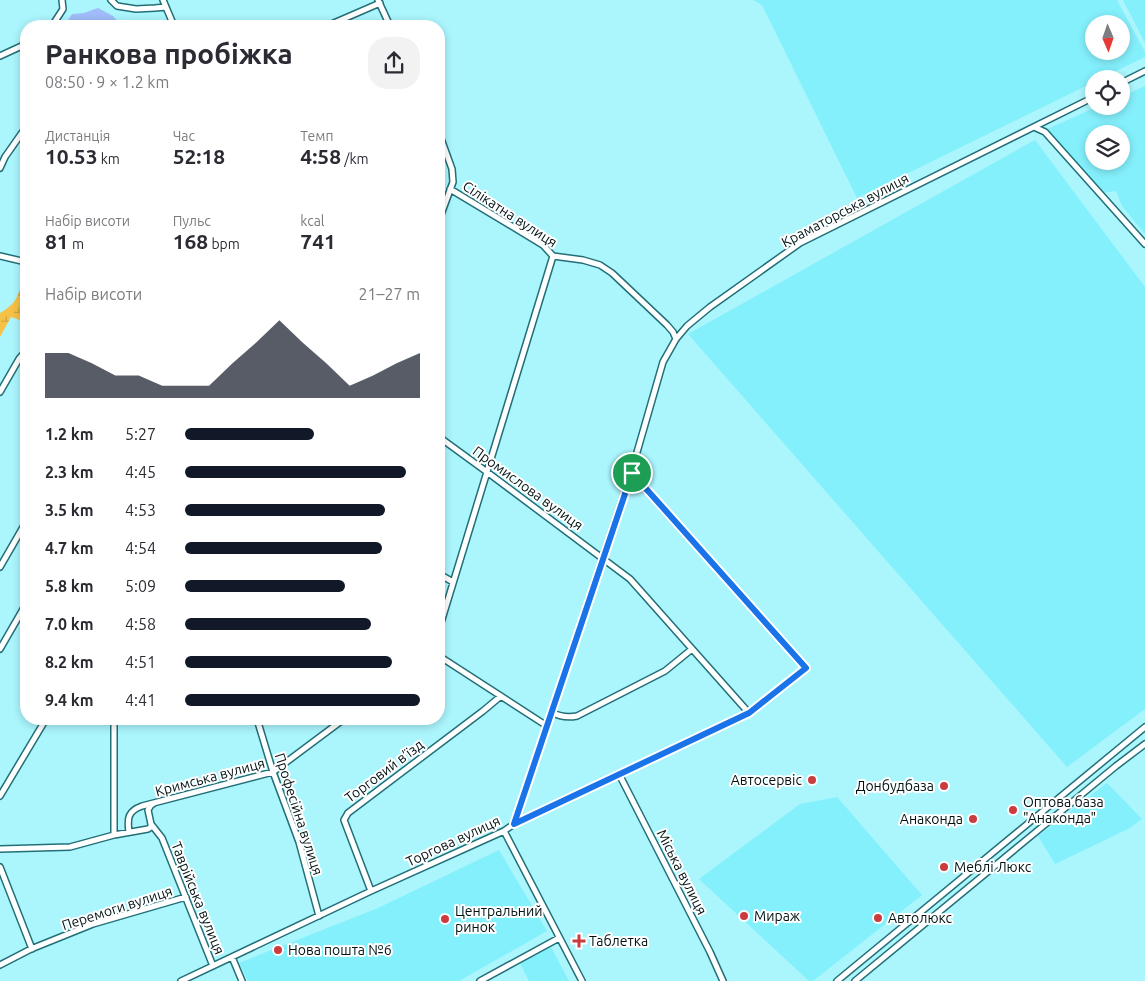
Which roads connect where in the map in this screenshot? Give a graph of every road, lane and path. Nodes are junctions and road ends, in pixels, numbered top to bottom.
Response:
1 (62, 0) edge
2 (111, 0) edge
3 (162, 0) edge
4 (379, 2) edge
5 (166, 7) junction
6 (56, 20) edge
7 (171, 20) edge
8 (340, 20) edge
9 (387, 20) edge
10 (20, 47) edge
11 (0, 56) edge
12 (1145, 71) edge
13 (1130, 78) edge
14 (1085, 102) edge
15 (1034, 127) junction
16 (20, 136) edge
17 (445, 150) edge
18 (0, 168) edge
19 (450, 189) junction
20 (445, 203) edge
21 (1145, 244) edge
22 (0, 256) edge
23 (553, 256) junction
24 (20, 261) edge
25 (676, 339) junction
26 (20, 357) edge
27 (0, 392) edge
28 (445, 441) edge
29 (487, 472) junction
30 (632, 473) junction
31 (20, 532) edge
32 (603, 558) junction
33 (0, 567) edge
34 (445, 577) edge
35 (453, 582) junction
36 (445, 609) edge
37 (20, 614) edge
38 (0, 649) edge
39 (692, 649) junction
40 (445, 660) edge
41 (501, 696) junction
42 (552, 712) junction
43 (749, 713) junction
44 (42, 725) edge
45 (114, 725) edge
46 (259, 725) edge
47 (336, 725) edge
48 (547, 726) junction
49 (1145, 727) edge
50 (1145, 744) edge
51 (274, 772) junction
52 (619, 774) junction
53 (1, 792) edge
54 (153, 804) junction
55 (152, 824) junction
56 (514, 824) junction
57 (145, 830) junction
58 (504, 831) junction
59 (129, 832) junction
60 (114, 835) junction
61 (162, 838) junction
62 (0, 849) edge
63 (0, 867) edge
64 (371, 891) junction
65 (186, 898) junction
66 (319, 916) junction
67 (559, 938) junction
68 (32, 949) junction
69 (232, 957) junction
70 (0, 965) edge
71 (213, 966) junction
72 (181, 981) edge
73 (242, 981) edge
74 (480, 981) edge
75 (582, 981) edge
76 (723, 981) edge
77 (836, 981) edge
78 (855, 981) edge

1 - 6 street
2 - 5 street
3 - 5 street
4 - 8 street
4 - 9 street
5 - 7 street
10 - 11 street
12 - 13 street
14 - 15 street, Краматорська вулиця
15 - 21 street
15 - 25 street, Краматорська вулиця
16 - 18 street
17 - 19 street
19 - 20 street
19 - 23 street, Сілікатна вулиця
22 - 24 street
23 - 25 street, Сілікатна вулиця
23 - 29 street
25 - 30 street, Краматорська вулиця
26 - 27 street
28 - 29 street, Промислова вулиця
29 - 32 street, Промислова вулиця
29 - 35 street
30 - 32 street, Краматорська вулиця
30 - 43 street, Торгова вулиця
31 - 33 street
32 - 39 street, Промислова вулиця
32 - 42 street, Краматорська вулиця
34 - 35 street
35 - 36 street
37 - 38 street
39 - 42 street
39 - 43 street, Промислова вулиця
40 - 41 street
41 - 48 street
41 - 64 street, Торговий в’їзд
42 - 48 street, Краматорська вулиця
43 - 52 street, Торгова вулиця
44 - 53 street
45 - 60 street
46 - 51 street, Професійна вулиця
47 - 51 street, Кримська вулиця
48 - 56 street, Краматорська вулиця
49 - 77 street
50 - 78 street
51 - 54 street, Кримська вулиця
51 - 66 street, Професійна вулиця
52 - 56 street, Торгова вулиця
52 - 76 street, Міська вулиця
54 - 55 street, Кримська вулиця
54 - 59 street
55 - 57 street
55 - 61 street, Таврійська вулиця
56 - 58 street, Торгова вулиця
57 - 59 street
57 - 61 street, Таврійська вулиця
58 - 64 street, Торгова вулиця
58 - 67 street
59 - 60 street
60 - 62 street
61 - 65 street, Таврійська вулиця
63 - 68 street
64 - 66 street, Торгова вулиця
65 - 68 street, Перемоги вулиця
65 - 71 street, Таврійська вулиця
66 - 69 street, Торгова вулиця
67 - 74 street
67 - 75 street
68 - 70 street, Перемоги вулиця
69 - 71 street, Торгова вулиця
69 - 73 street
71 - 72 street, Торгова вулиця

